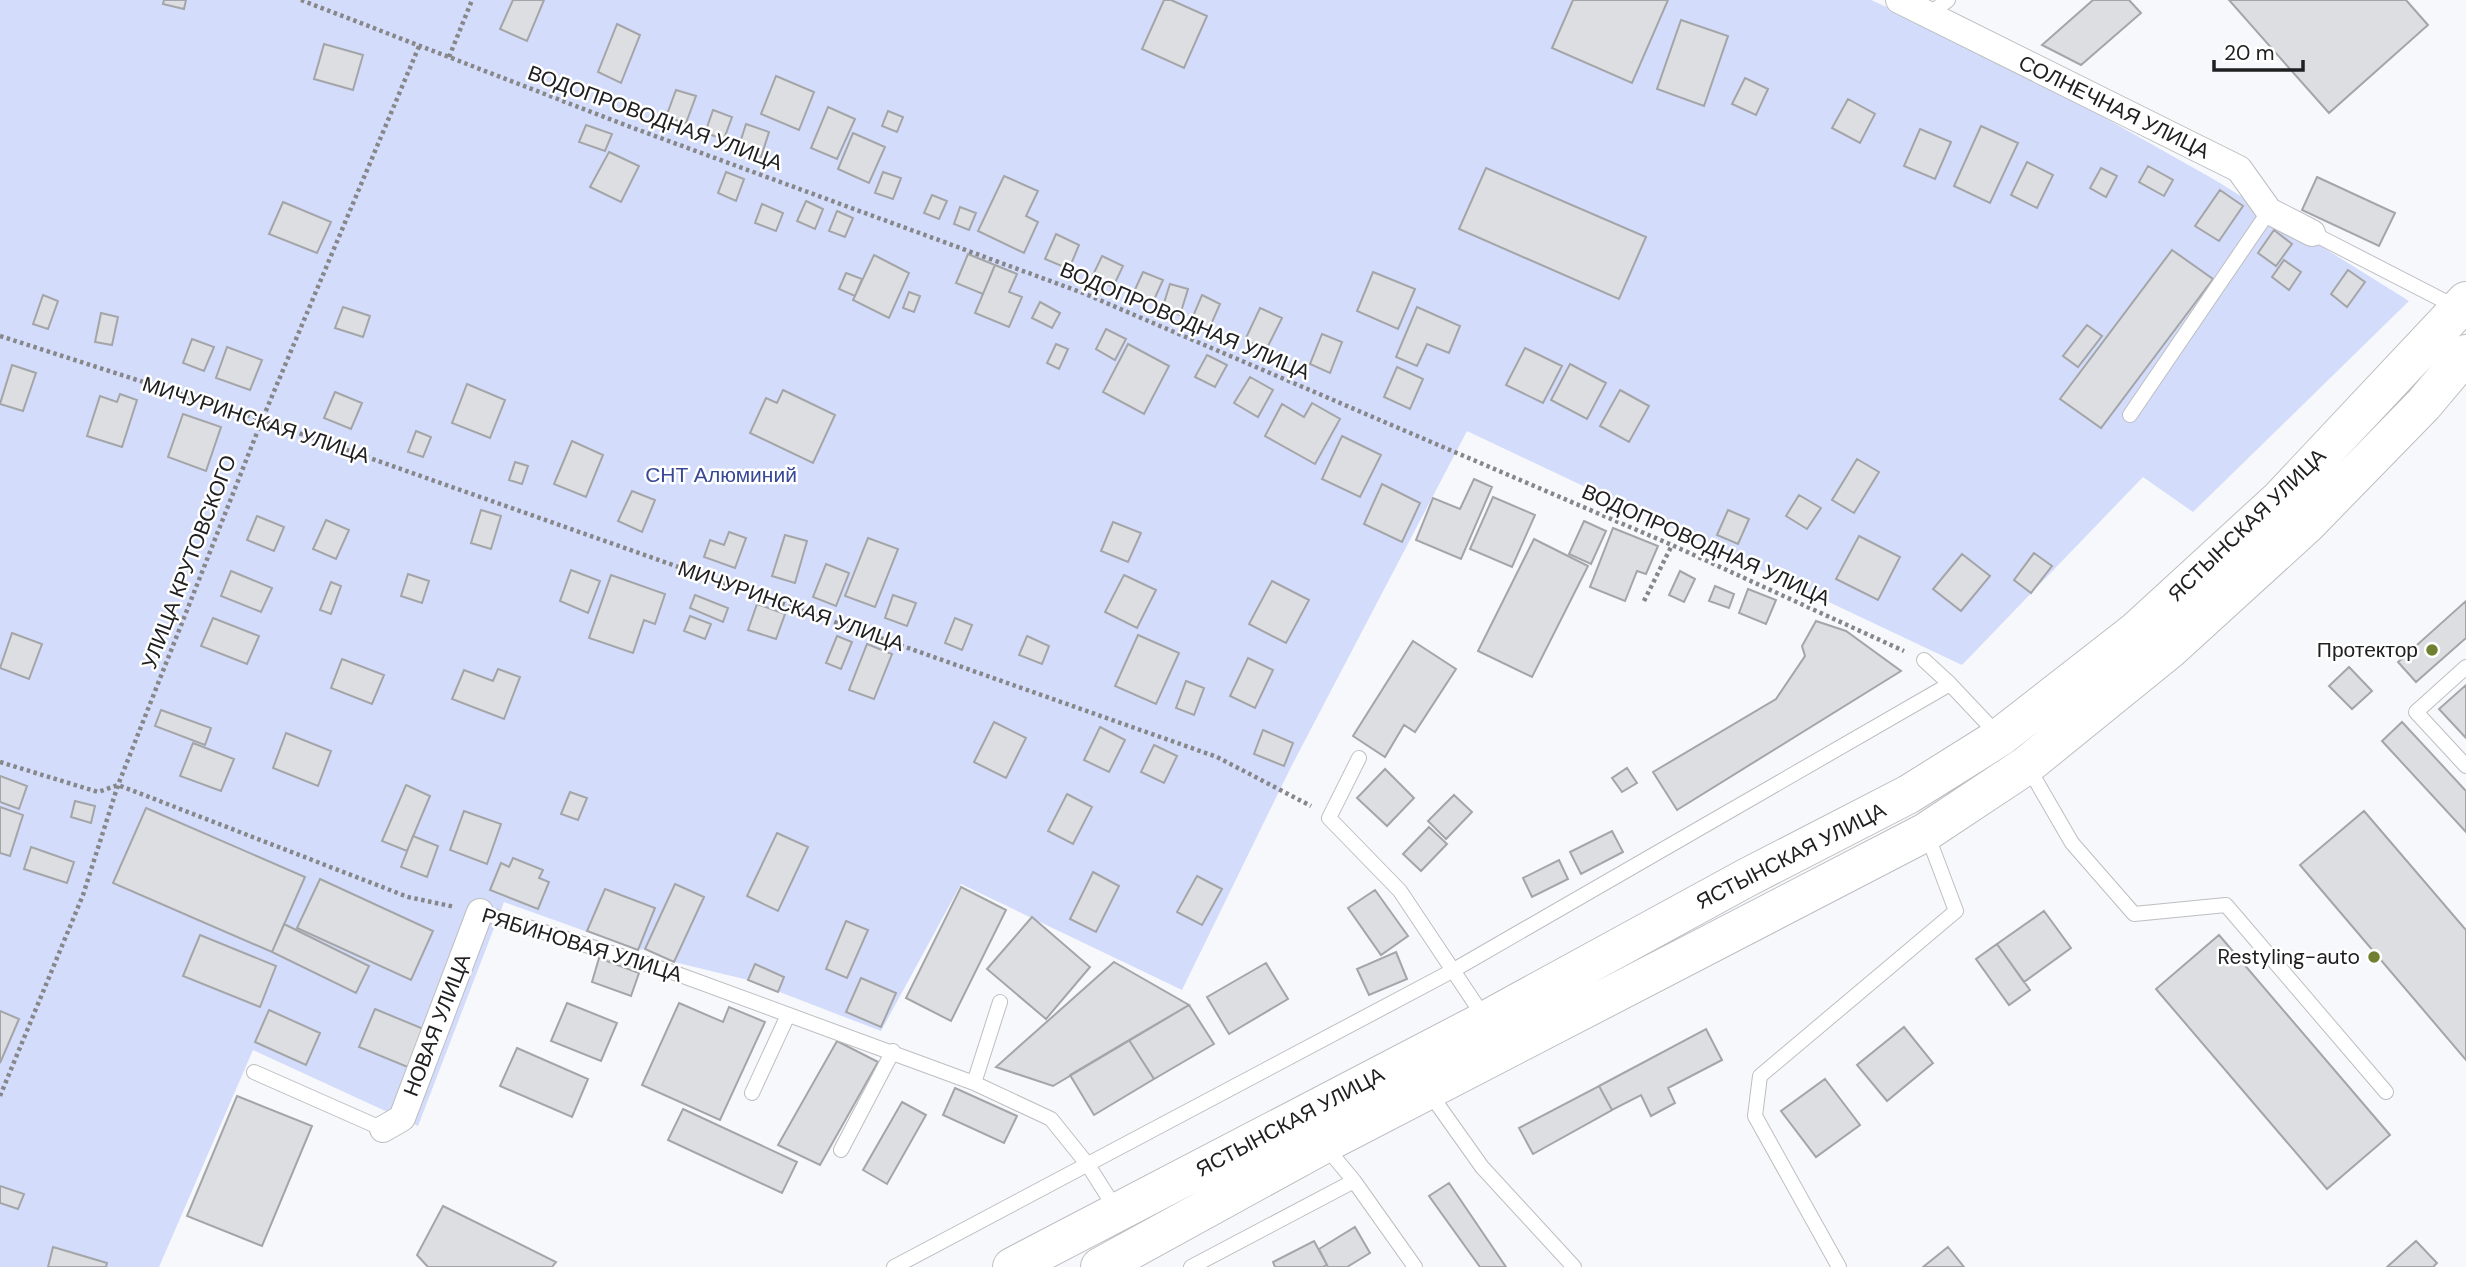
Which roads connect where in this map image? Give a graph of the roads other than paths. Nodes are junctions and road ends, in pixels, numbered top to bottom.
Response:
1 (1899, 0) edge
2 (1938, 7) edge
3 (2269, 211) junction
4 (2312, 233) joint
5 (2463, 305) edge
6 (2466, 354) edge
7 (2130, 415) dead end
8 (1924, 660) road end
9 (2466, 667) edge
10 (1950, 684) junction
11 (2000, 737) junction
12 (1359, 758) dead end
13 (2027, 765) junction
14 (2466, 766) edge
15 (1926, 832) junction
16 (480, 912) joint
17 (1452, 971) junction
18 (1000, 1002) dead end
19 (788, 1015) junction
20 (1486, 1020) junction
21 (893, 1051) junction
22 (254, 1072) dead end
23 (974, 1083) junction
24 (1428, 1091) junction
25 (2386, 1092) dead end
26 (752, 1093) dead end
27 (383, 1129) joint
28 (1324, 1144) junction
29 (841, 1150) dead end
30 (1088, 1165) junction
31 (1354, 1181) junction
32 (1117, 1212) junction
33 (894, 1267) edge
34 (1012, 1267) edge
35 (1100, 1267) edge
36 (1191, 1267) edge
37 (1415, 1267) edge
38 (1574, 1267) edge
39 (1839, 1267) edge

1 - 2 street, СОЛНЕЧНАЯ УЛИЦА
2 - 3 street, СОЛНЕЧНАЯ УЛИЦА
3 - 4 street, СОЛНЕЧНАЯ УЛИЦА
3 - 7 lane
4 - 5 lane
5 - 11 main road, ЯСТЫНСКАЯ УЛИЦА
6 - 13 main road, ЯСТЫНСКАЯ УЛИЦА
8 - 10 lane
9 - 14 lane
10 - 11 lane
10 - 17 lane
11 - 20 main road, ЯСТЫНСКАЯ УЛИЦА
12 - 17 lane
13 - 15 main road, ЯСТЫНСКАЯ УЛИЦА
13 - 25 lane
15 - 24 main road, ЯСТЫНСКАЯ УЛИЦА
15 - 39 lane
16 - 19 lane, РЯБИНОВАЯ УЛИЦА
16 - 27 street, НОВАЯ УЛИЦА
17 - 20 lane
17 - 30 lane
18 - 23 lane
19 - 21 lane, РЯБИНОВАЯ УЛИЦА
19 - 26 lane
20 - 32 main road, ЯСТЫНСКАЯ УЛИЦА
21 - 23 lane, РЯБИНОВАЯ УЛИЦА
21 - 29 lane
22 - 27 lane
23 - 30 lane, РЯБИНОВАЯ УЛИЦА
24 - 28 main road, ЯСТЫНСКАЯ УЛИЦА
24 - 38 lane
28 - 31 lane
28 - 35 main road, ЯСТЫНСКАЯ УЛИЦА
30 - 32 lane, РЯБИНОВАЯ УЛИЦА
30 - 33 lane
31 - 36 lane
31 - 37 lane
32 - 34 main road, ЯСТЫНСКАЯ УЛИЦА

